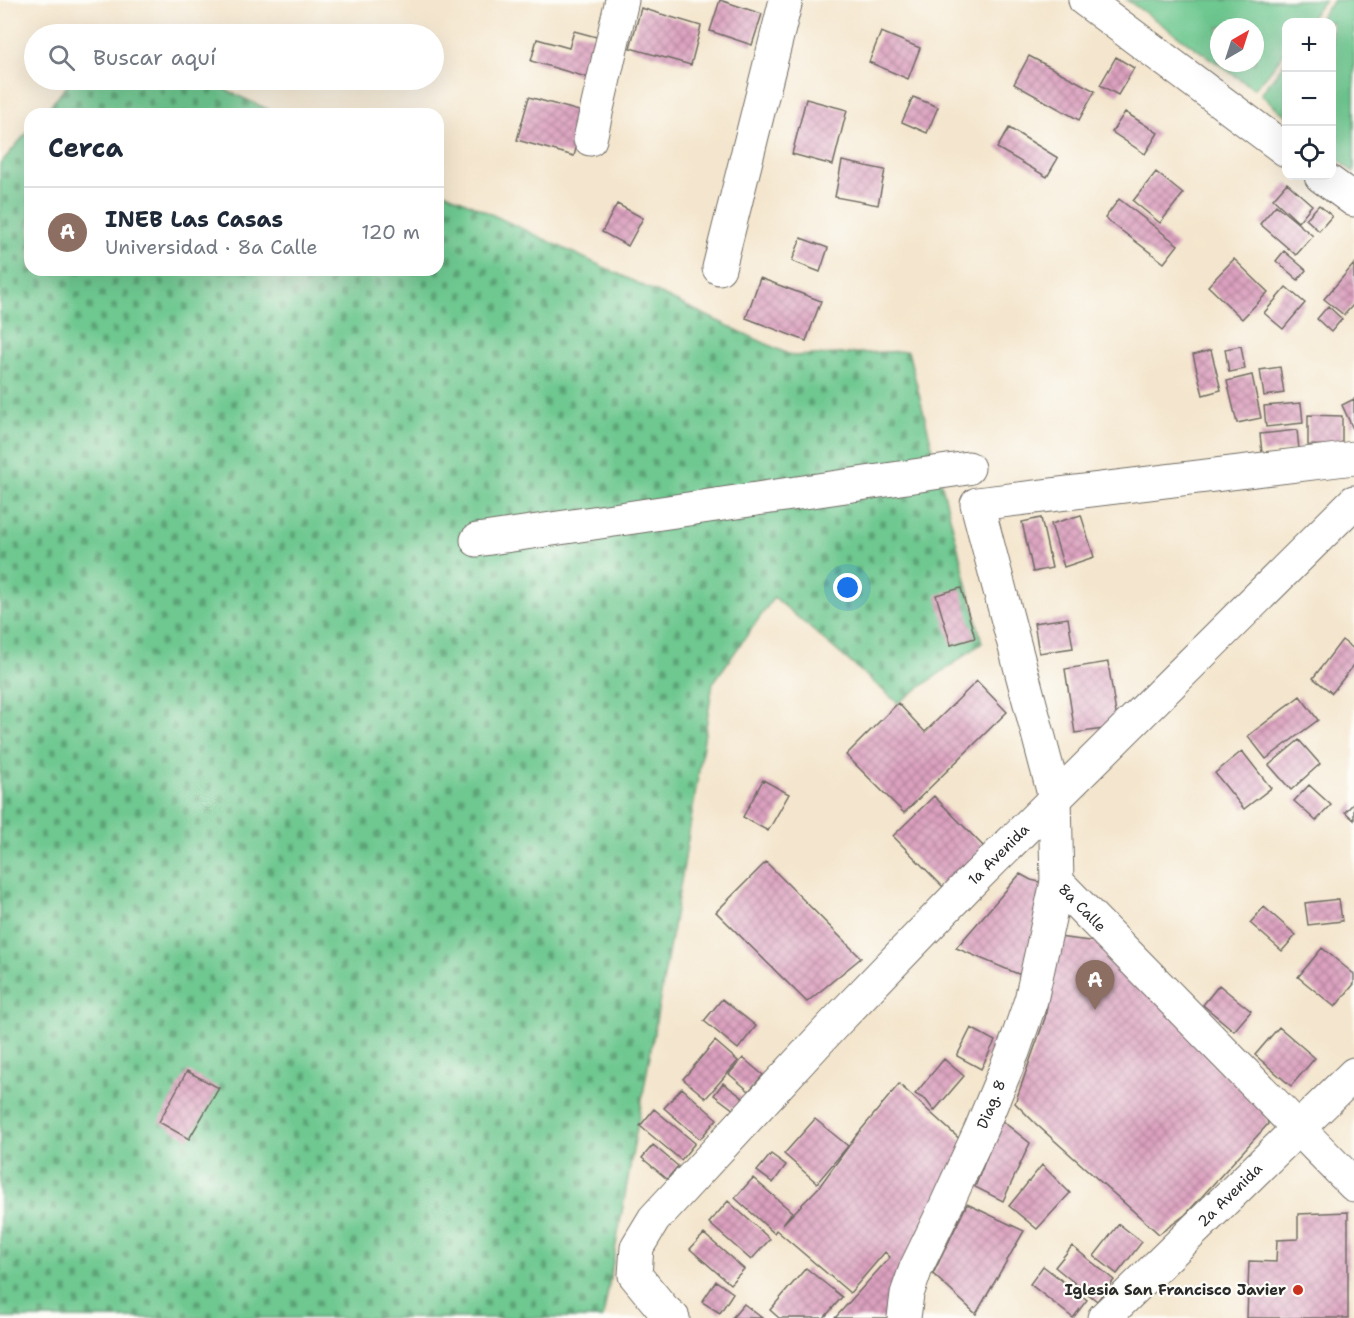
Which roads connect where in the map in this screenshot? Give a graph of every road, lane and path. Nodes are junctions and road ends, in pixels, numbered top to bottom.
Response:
1 (622, 0) edge
2 (786, 0) edge
3 (1085, 0) edge
4 (590, 139) dead end
5 (1282, 146) edge
6 (1326, 180) edge
7 (1354, 200) edge
8 (719, 268) dead end
9 (1354, 458) edge
10 (968, 468) dead end
11 (1354, 502) edge
12 (477, 540) dead end
13 (1055, 798) junction
14 (1057, 882) junction
15 (1354, 1074) edge
16 (1298, 1127) junction
17 (1354, 1185) edge
18 (673, 1318) edge
19 (904, 1318) edge
20 (1104, 1318) edge

1 - 4 street
2 - 8 street
3 - 5 street
6 - 7 street
9 - 13 street, 8a Calle
10 - 12 street
11 - 13 street, 1a Avenida
13 - 14 street, 8a Calle
13 - 18 street, 1a Avenida
14 - 16 street, 8a Calle
14 - 19 street, Diag. 8
15 - 16 street, 2a Avenida
16 - 17 street, 8a Calle
16 - 20 street, 2a Avenida

